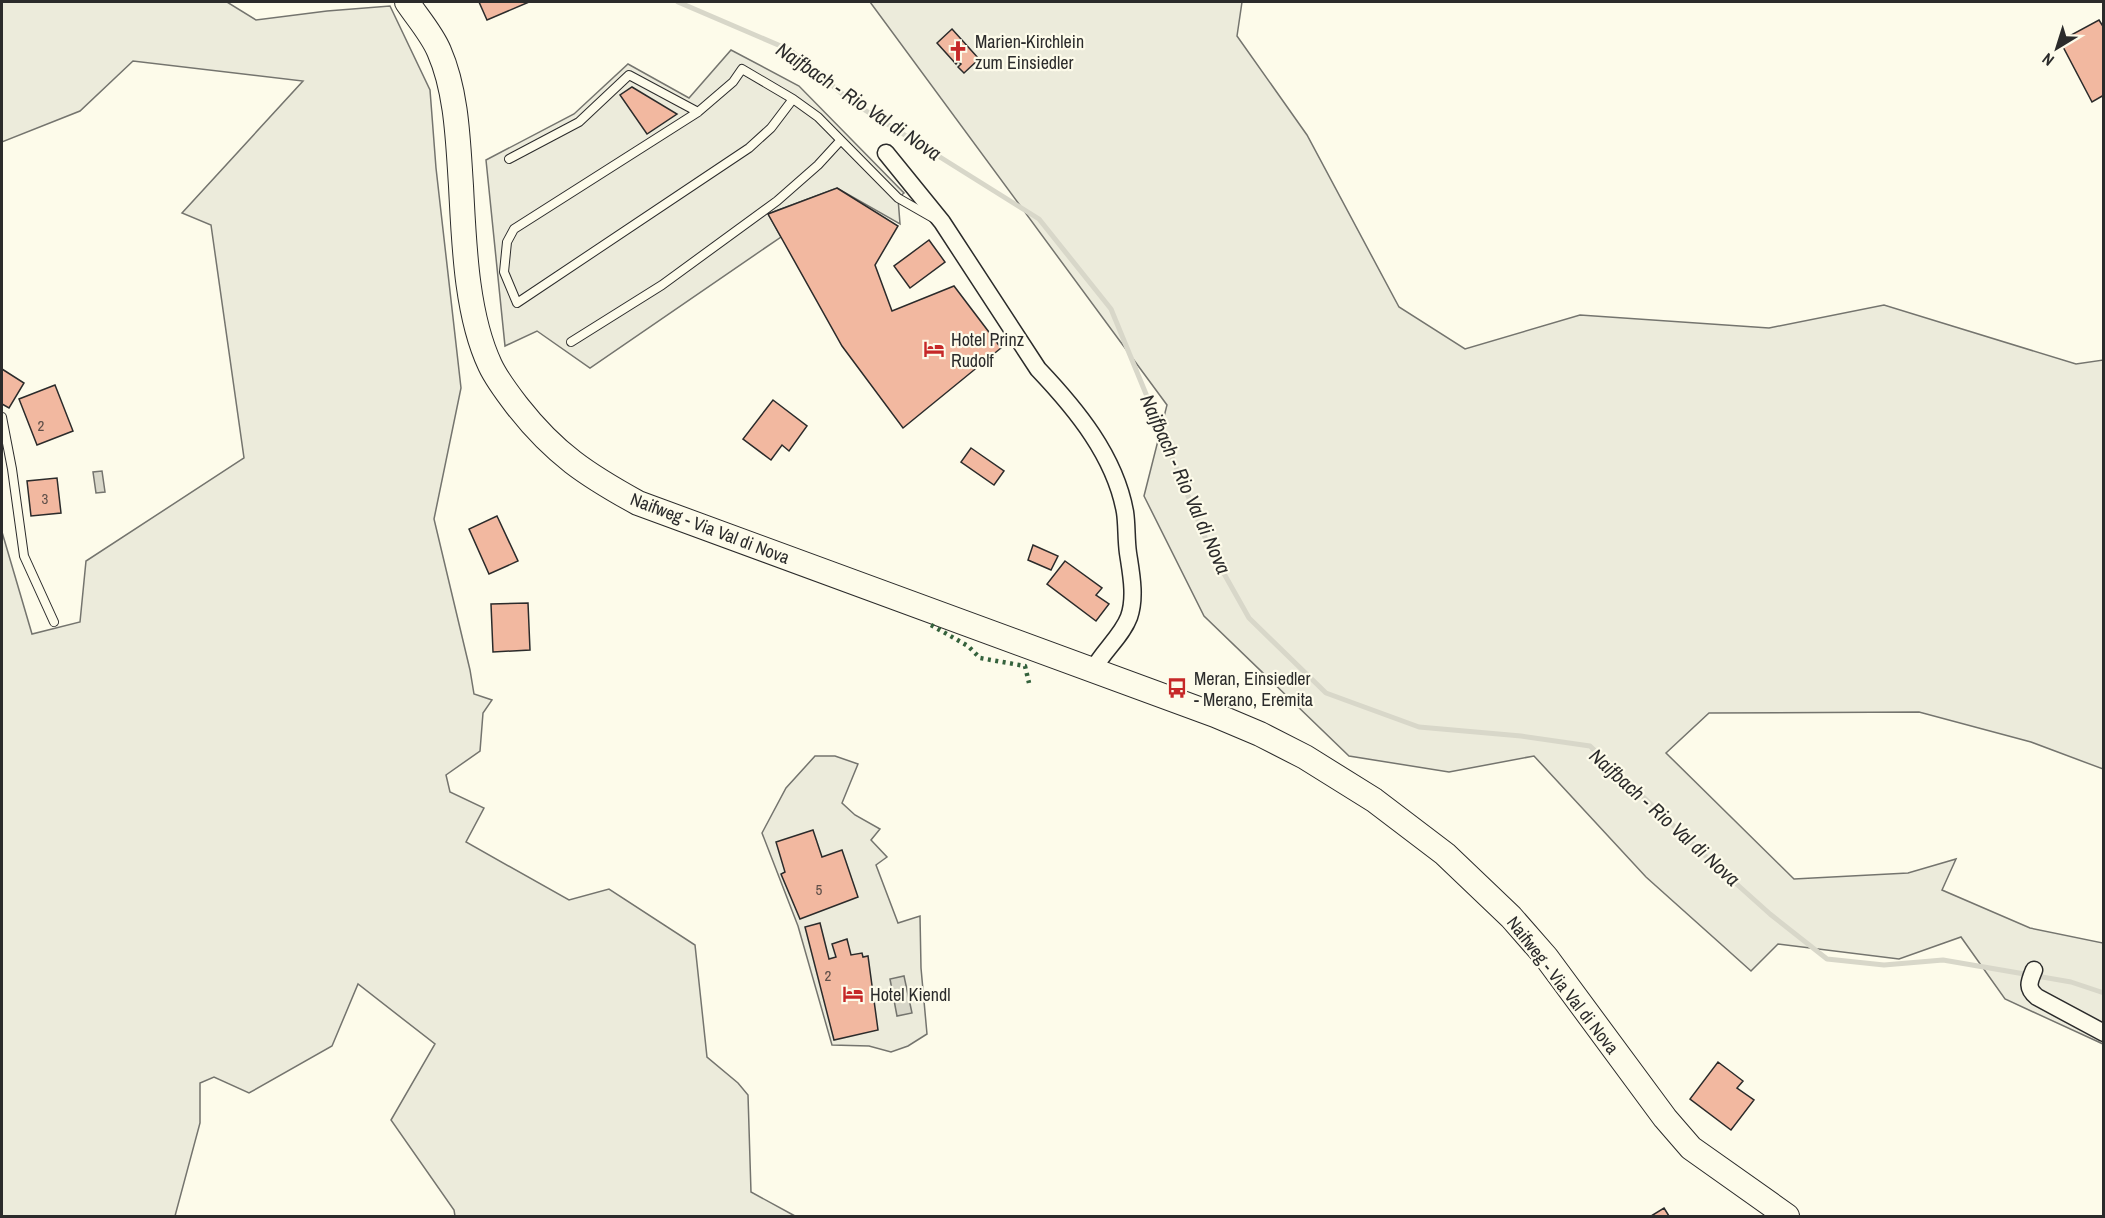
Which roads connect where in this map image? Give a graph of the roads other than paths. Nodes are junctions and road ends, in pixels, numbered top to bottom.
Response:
1 (407, 2) edge
2 (793, 99) junction
3 (698, 112) junction
4 (840, 141) junction
5 (886, 153) dead end
6 (509, 159) dead end
7 (942, 222) junction
8 (571, 342) dead end
9 (2, 417) edge
10 (5, 457) edge
11 (54, 622) dead end
12 (1093, 670) junction
13 (2031, 976) dead end
14 (2103, 1033) edge
15 (1787, 1216) edge

1 - 12 main road, Naifweg - Via Val di Nova
2 - 3 lane
2 - 3 lane
2 - 4 lane
3 - 6 lane
4 - 7 lane
4 - 8 lane
5 - 7 street
7 - 12 street
9 - 10 lane
10 - 11 lane
12 - 15 main road, Naifweg - Via Val di Nova
13 - 14 street

